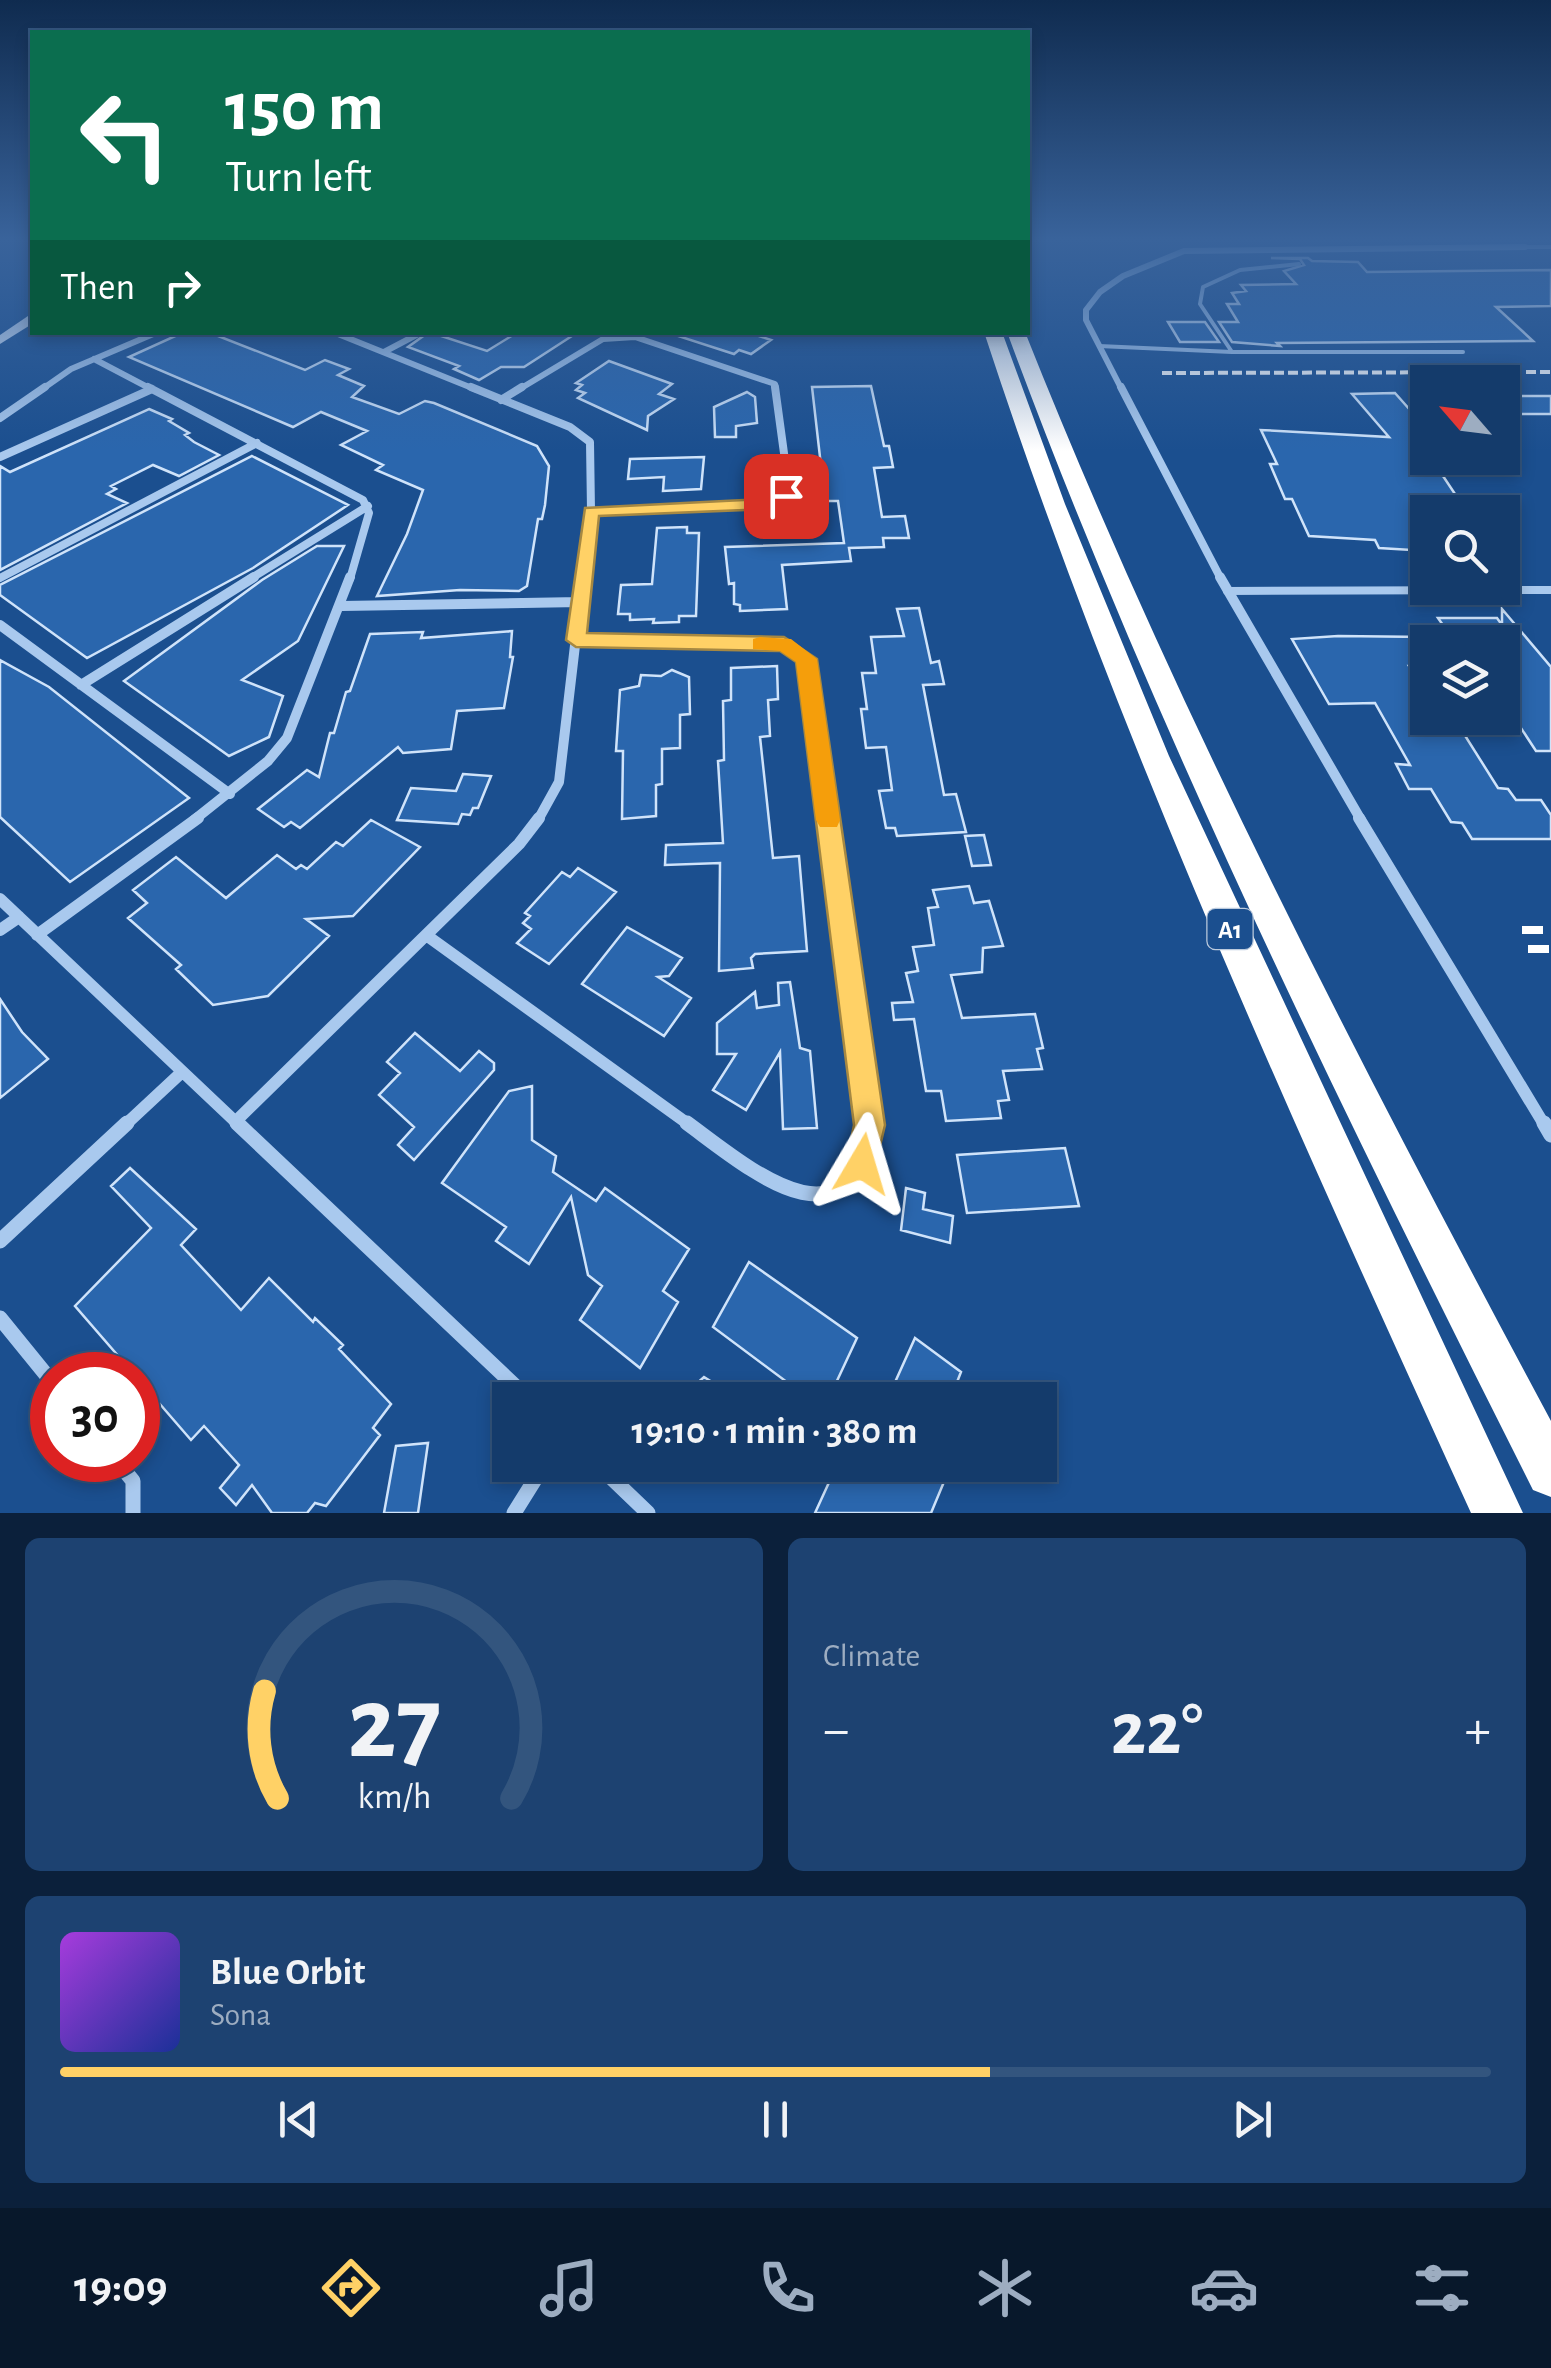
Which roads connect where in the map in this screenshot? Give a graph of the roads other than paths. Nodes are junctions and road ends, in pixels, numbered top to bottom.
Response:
1 (1088, 310) edge
2 (1204, 310) edge
3 (30, 320) edge
4 (151, 335) edge
5 (341, 335) edge
6 (416, 335) edge
7 (993, 335) edge
8 (1017, 335) edge
9 (0, 340) edge
10 (1100, 346) junction
11 (384, 352) junction
12 (1232, 352) junction
13 (1462, 352) dead end
14 (94, 359) junction
15 (152, 389) junction
16 (502, 400) junction
17 (0, 418) edge
18 (256, 443) junction
19 (0, 457) edge
20 (368, 506) junction
21 (591, 512) junction
22 (0, 578) edge
23 (1551, 590) edge
24 (1227, 592) junction
25 (580, 602) junction
26 (342, 606) junction
27 (0, 624) edge
28 (576, 640) junction
29 (81, 685) junction
30 (230, 794) junction
31 (0, 899) edge
32 (19, 916) junction
33 (0, 930) edge
34 (37, 935) junction
35 (426, 935) junction
36 (182, 1072) junction
37 (235, 1122) junction
38 (1551, 1135) edge
39 (0, 1241) edge
40 (0, 1318) edge
41 (30, 1355) edge
42 (511, 1382) edge
43 (1551, 1472) edge
44 (133, 1482) edge
45 (533, 1482) edge
46 (616, 1482) edge
47 (133, 1513) edge
48 (514, 1513) edge
49 (648, 1513) edge
50 (1497, 1513) edge

1 - 10 street
2 - 12 lane
3 - 9 street
4 - 14 street
5 - 11 street
6 - 11 street
7 - 50 highway, A1
8 - 43 highway, A1
10 - 12 lane
10 - 24 street
11 - 16 street
12 - 13 lane
14 - 15 street
14 - 17 street
15 - 18 street
15 - 19 street
16 - 21 street
16 - 21 street
18 - 20 street
18 - 22 street
20 - 26 street
20 - 29 street
21 - 25 street
23 - 24 lane
24 - 38 street
25 - 26 street
25 - 28 street
26 - 30 street
27 - 29 street
28 - 35 street
28 - 35 street
29 - 30 street
30 - 34 street
31 - 32 street
32 - 33 street
32 - 34 street
34 - 36 street
35 - 37 street
36 - 37 street
36 - 39 street
37 - 42 street
40 - 41 street
44 - 47 street
45 - 48 street
46 - 49 street

